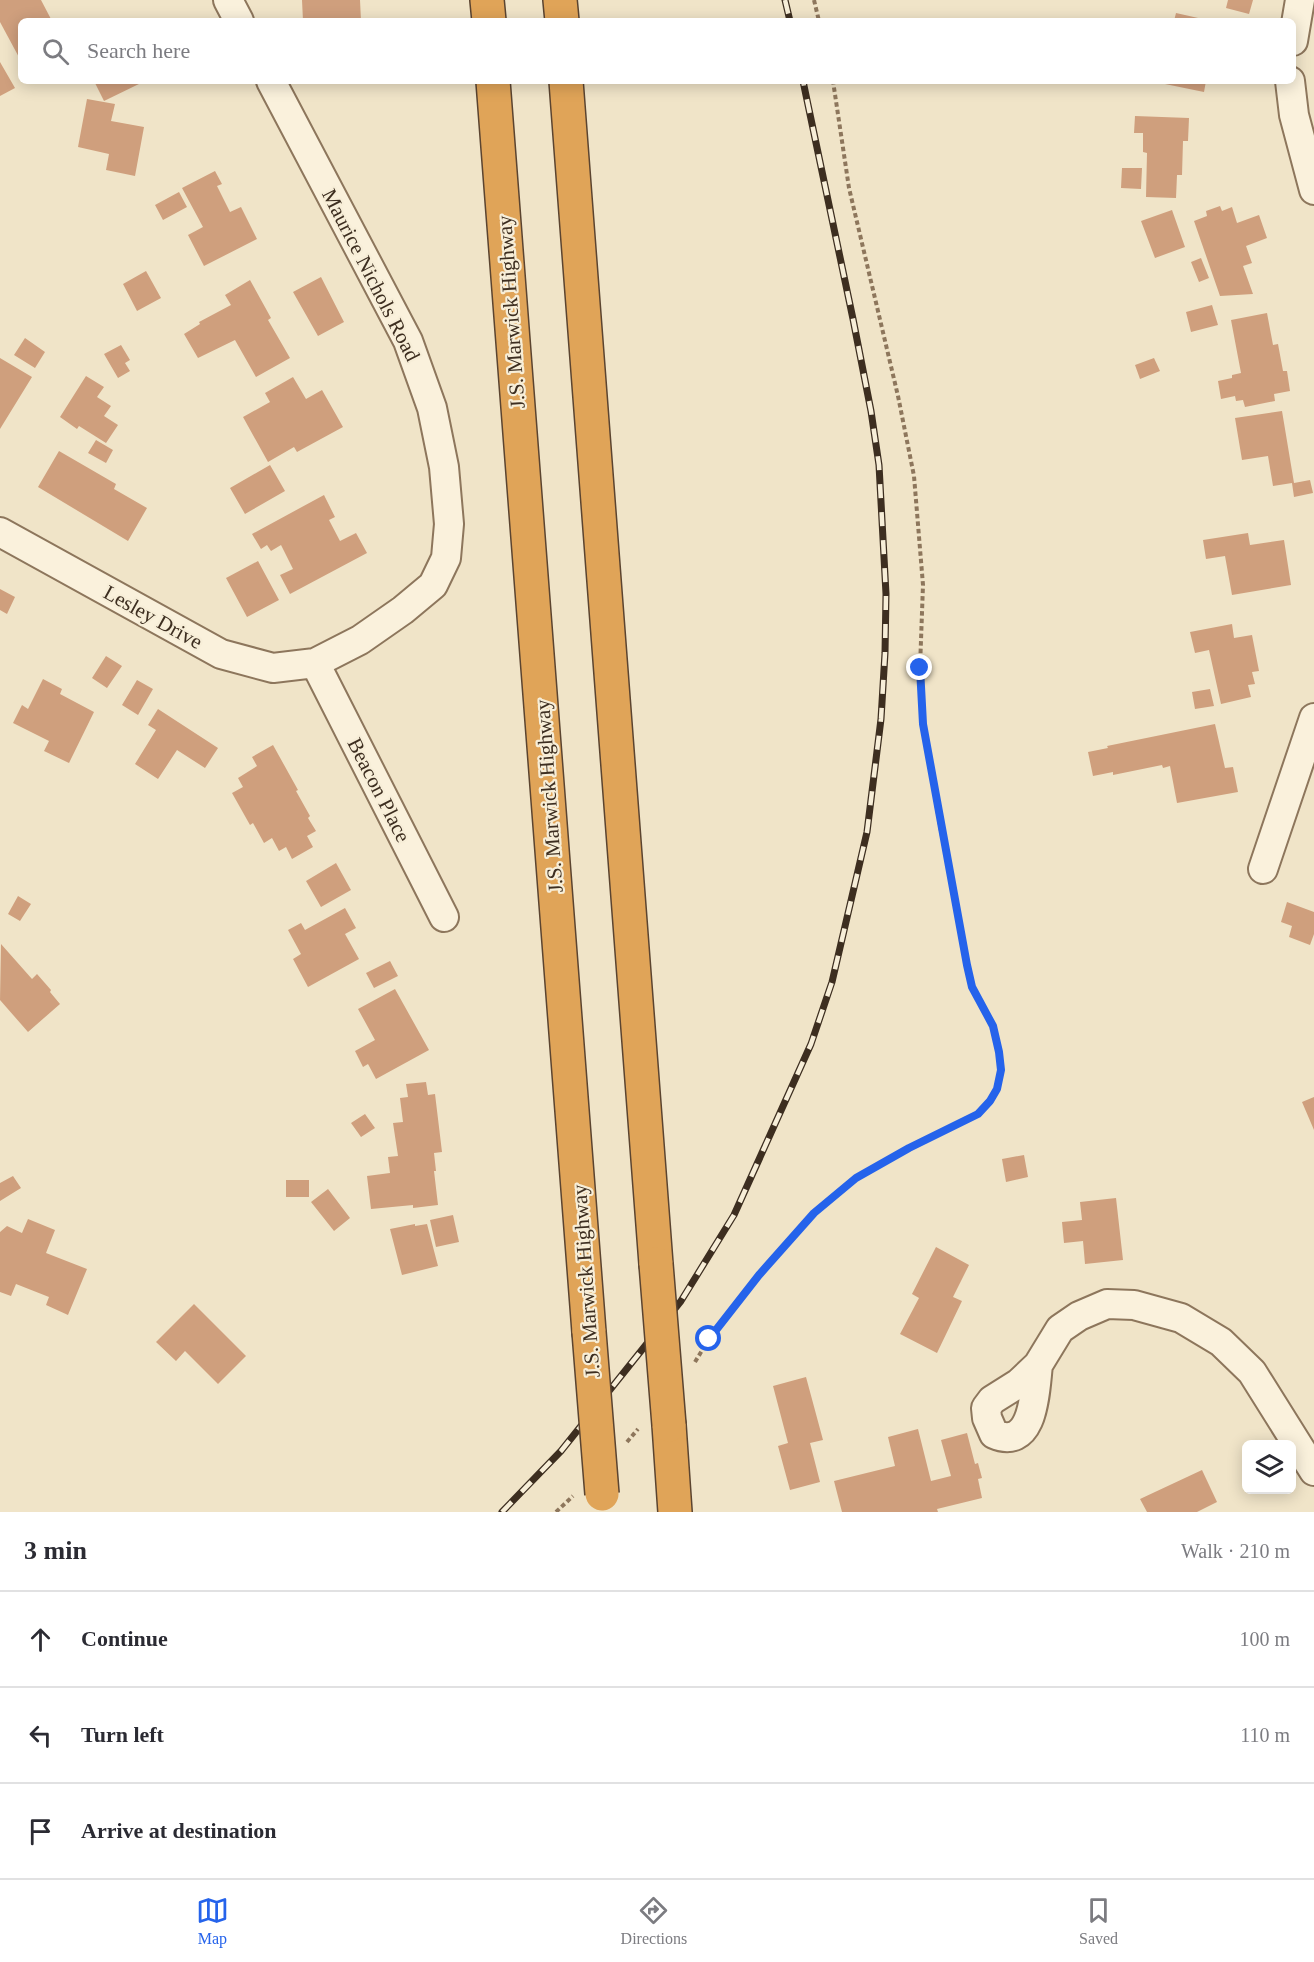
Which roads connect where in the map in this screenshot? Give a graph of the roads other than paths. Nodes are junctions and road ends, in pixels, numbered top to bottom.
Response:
1 (228, 0) edge
2 (487, 0) edge
3 (560, 0) edge
4 (1300, 0) edge
5 (237, 18) edge
6 (489, 18) edge
7 (562, 18) edge
8 (1296, 23) edge
9 (273, 84) edge
10 (493, 84) edge
11 (566, 84) edge
12 (1290, 84) edge
13 (1314, 190) edge
14 (0, 532) edge
15 (315, 663) junction
16 (1314, 718) edge
17 (1263, 869) dead end
18 (444, 916) dead end
19 (1038, 1365) dead end
20 (1314, 1471) edge
21 (593, 1500) edge
22 (675, 1512) edge

1 - 5 street
2 - 6 highway
3 - 7 highway
4 - 8 street
9 - 15 street, Maurice Nichols Road
10 - 21 highway, J.S. Marwick Highway, bridge
11 - 22 highway, bridge
12 - 13 street
14 - 15 street, Lesley Drive
15 - 18 street, Beacon Place
16 - 17 street
19 - 20 street

